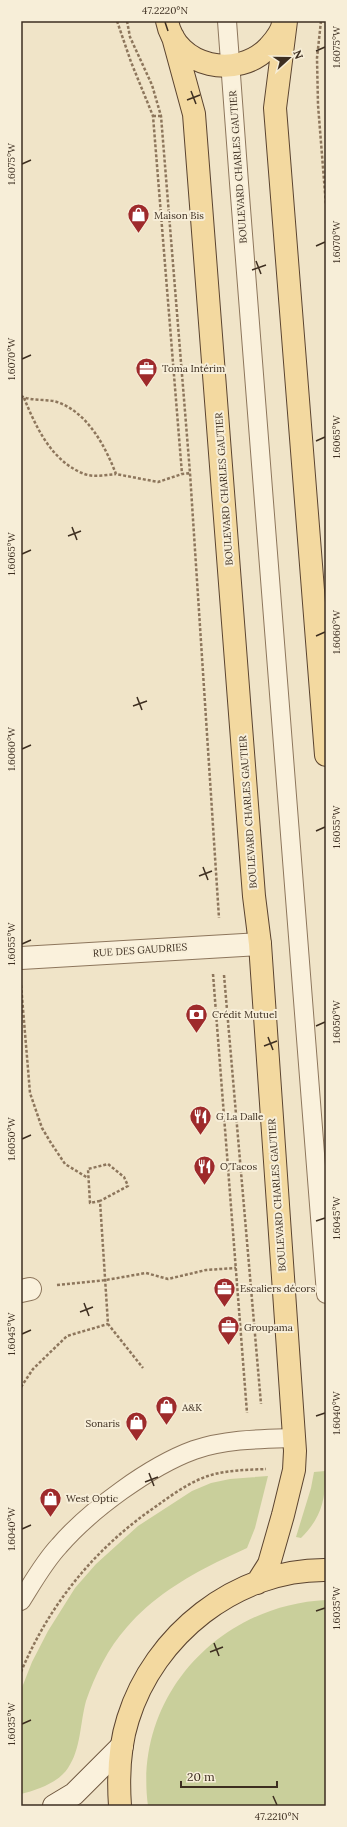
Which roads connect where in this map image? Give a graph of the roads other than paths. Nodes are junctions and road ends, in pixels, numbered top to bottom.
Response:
1 (228, 21) edge
2 (285, 21) edge
3 (170, 29) edge
4 (230, 66) junction
5 (326, 755) edge
6 (260, 944) junction
7 (21, 958) edge
8 (326, 1294) edge
9 (294, 1438) junction
10 (326, 1570) edge
11 (257, 1583) junction
12 (21, 1601) edge
13 (122, 1746) junction
14 (54, 1806) edge
15 (120, 1806) edge

1 - 4 lane, BOULEVARD CHARLES GAUTIER
2 - 4 main road
2 - 5 main road
3 - 4 main road
3 - 6 main road, BOULEVARD CHARLES GAUTIER
4 - 8 lane, BOULEVARD CHARLES GAUTIER
6 - 7 street, RUE DES GAUDRIES
6 - 9 main road, BOULEVARD CHARLES GAUTIER
9 - 11 main road, BOULEVARD CHARLES GAUTIER
9 - 12 lane
10 - 11 main road
11 - 13 main road
13 - 14 street
13 - 15 main road

